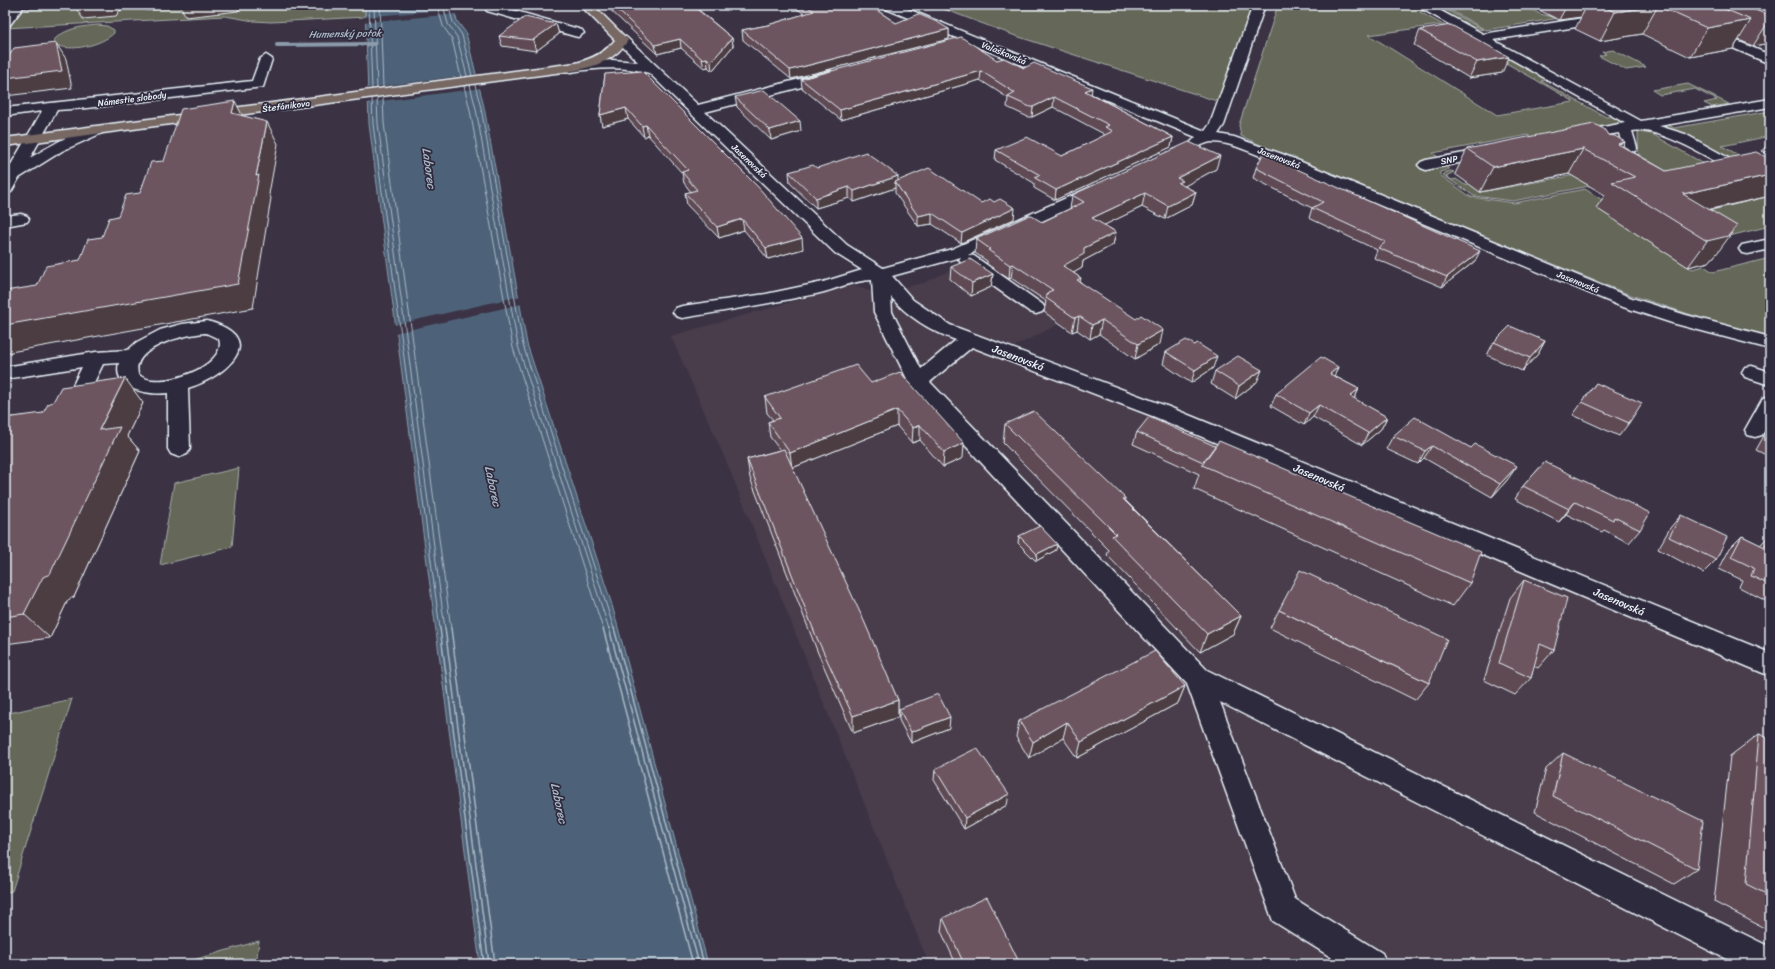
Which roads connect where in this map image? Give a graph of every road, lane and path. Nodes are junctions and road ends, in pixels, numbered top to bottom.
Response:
1 (19, 5) edge
2 (586, 5) edge
3 (888, 5) edge
4 (1259, 5) edge
5 (1421, 5) edge
6 (494, 7) edge
7 (1623, 16) dead end
8 (5, 23) edge
9 (1701, 29) edge
10 (578, 34) dead end
11 (1481, 38) junction
12 (969, 39) junction
13 (622, 40) junction
14 (945, 45) edge
15 (266, 59) dead end
16 (1770, 60) edge
17 (568, 68) junction
18 (654, 70) junction
19 (846, 71) edge
20 (1770, 103) edge
21 (52, 106) junction
22 (696, 110) junction
23 (5, 112) edge
24 (1637, 124) junction
25 (1622, 127) junction
26 (97, 130) junction
27 (1208, 137) junction
28 (34, 138) junction
29 (1559, 139) edge
30 (5, 142) edge
31 (1181, 150) edge
32 (1504, 150) edge
33 (1599, 155) edge
34 (5, 161) edge
35 (1426, 165) dead end
36 (15, 174) junction
37 (1110, 184) edge
38 (1770, 187) edge
39 (5, 190) edge
40 (21, 219) dead end
41 (5, 221) edge
42 (1770, 244) edge
43 (1748, 249) dead end
44 (958, 253) junction
45 (881, 274) junction
46 (1036, 308) dead end
47 (682, 312) dead end
48 (969, 339) junction
49 (1770, 343) edge
50 (133, 356) junction
51 (96, 358) junction
52 (1752, 372) dead end
53 (5, 373) edge
54 (1770, 379) edge
55 (918, 382) junction
56 (178, 384) junction
57 (1770, 403) edge
58 (57, 422) edge
59 (1755, 430) dead end
60 (180, 449) dead end
61 (1770, 664) edge
62 (1198, 678) junction
63 (1371, 964) edge
64 (1770, 964) edge

1 - 8 street
2 - 13 main road
3 - 12 street, Valaškovská
4 - 27 street
5 - 11 street
6 - 10 street
7 - 11 street
9 - 16 street
11 - 24 street
12 - 14 street
12 - 27 street, Valaškovská
13 - 17 main road, Štefánikova
13 - 18 street, Jasenovská
15 - 21 street, Námestie slobody
17 - 18 street
17 - 26 main road, Štefánikova
18 - 22 street, Jasenovská
19 - 22 street
20 - 24 street
21 - 23 street, Námestie slobody
21 - 28 street
22 - 45 street, Jasenovská
24 - 25 street
24 - 38 street
25 - 29 street
25 - 33 street
26 - 28 main road, Štefánikova
26 - 36 street
27 - 31 street
27 - 49 street, Jasenovská
28 - 30 main road, Štefánikova
28 - 36 street
32 - 35 street, SNP
34 - 36 street
36 - 39 street
37 - 44 street
40 - 41 street
42 - 43 street
44 - 45 street
44 - 46 street
45 - 47 street
45 - 48 street, Jasenovská
45 - 55 street
48 - 55 street
48 - 61 street, Jasenovská
50 - 51 street
50 - 56 street
50 - 56 street
51 - 53 street
51 - 58 street
52 - 54 street
55 - 62 street
56 - 60 street
57 - 59 street
62 - 63 street
62 - 64 street

